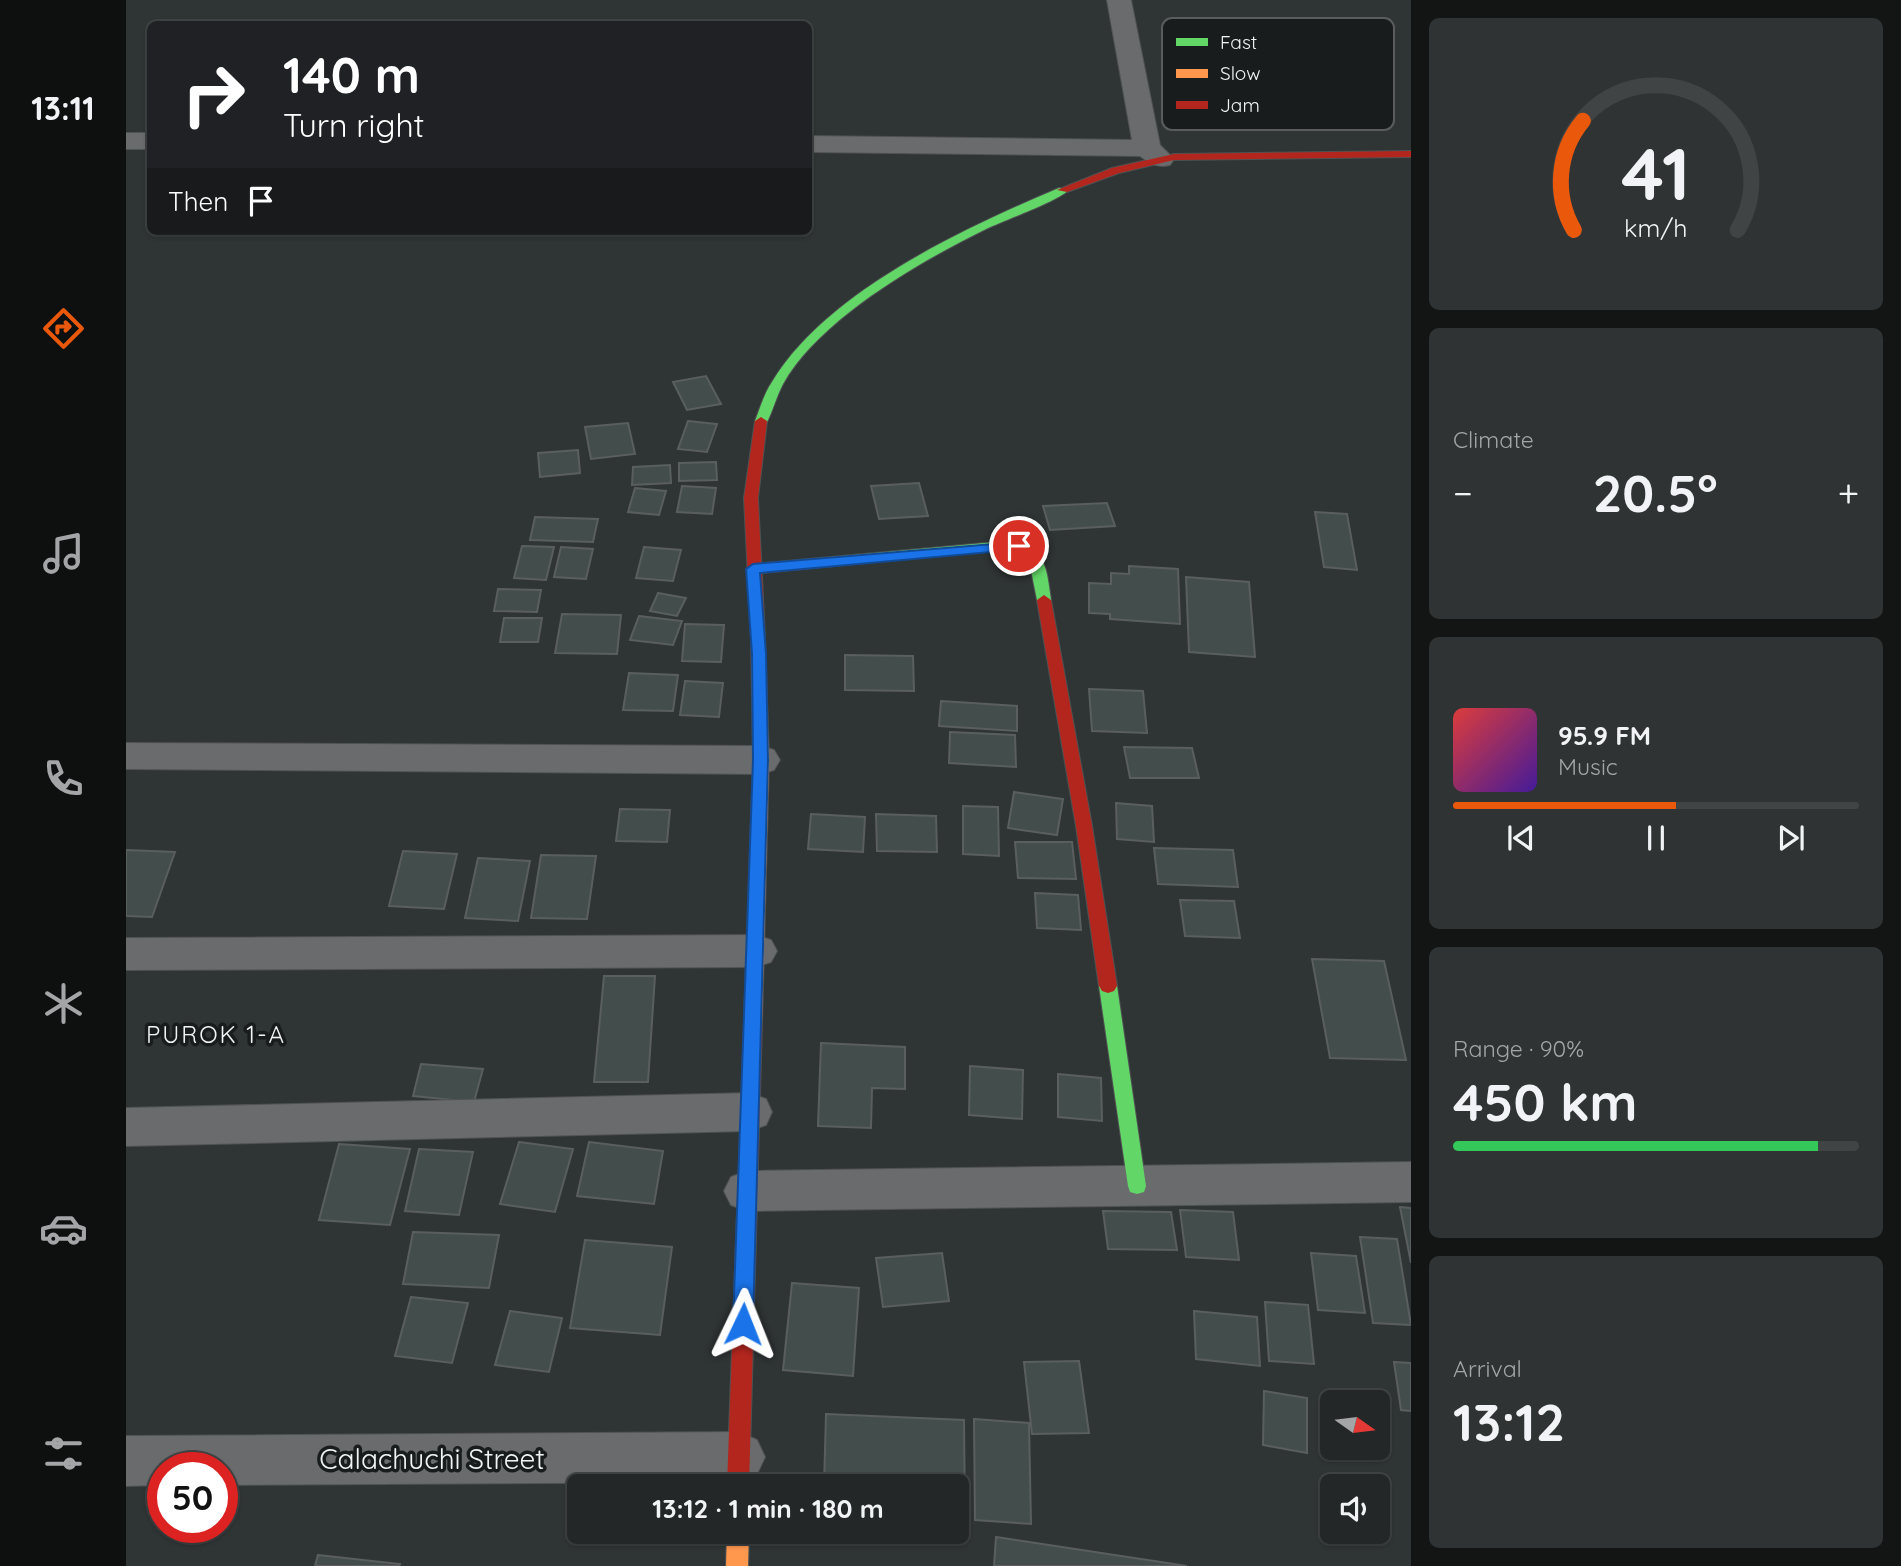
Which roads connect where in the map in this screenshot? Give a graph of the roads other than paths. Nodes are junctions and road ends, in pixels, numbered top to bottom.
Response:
1 (1119, 0) edge
2 (126, 141) edge
3 (147, 141) edge
4 (812, 144) edge
5 (1154, 154) junction
6 (1411, 155) edge
7 (753, 569) junction
8 (126, 755) edge
9 (761, 760) junction
10 (756, 951) junction
11 (126, 954) edge
12 (750, 1112) junction
13 (126, 1127) edge
14 (1411, 1182) edge
15 (1138, 1186) junction
16 (747, 1191) junction
17 (126, 1461) edge
18 (738, 1472) edge
19 (738, 1544) edge
20 (737, 1566) edge

1 - 5 street
2 - 3 street
4 - 5 street
5 - 6 main road
5 - 7 main road
7 - 9 main road
7 - 15 main road
8 - 9 street
9 - 10 main road
10 - 11 street
10 - 12 main road
12 - 13 street
12 - 16 main road
14 - 15 street
15 - 16 street
16 - 18 main road
17 - 18 street, Calachuchi Street
19 - 20 main road

